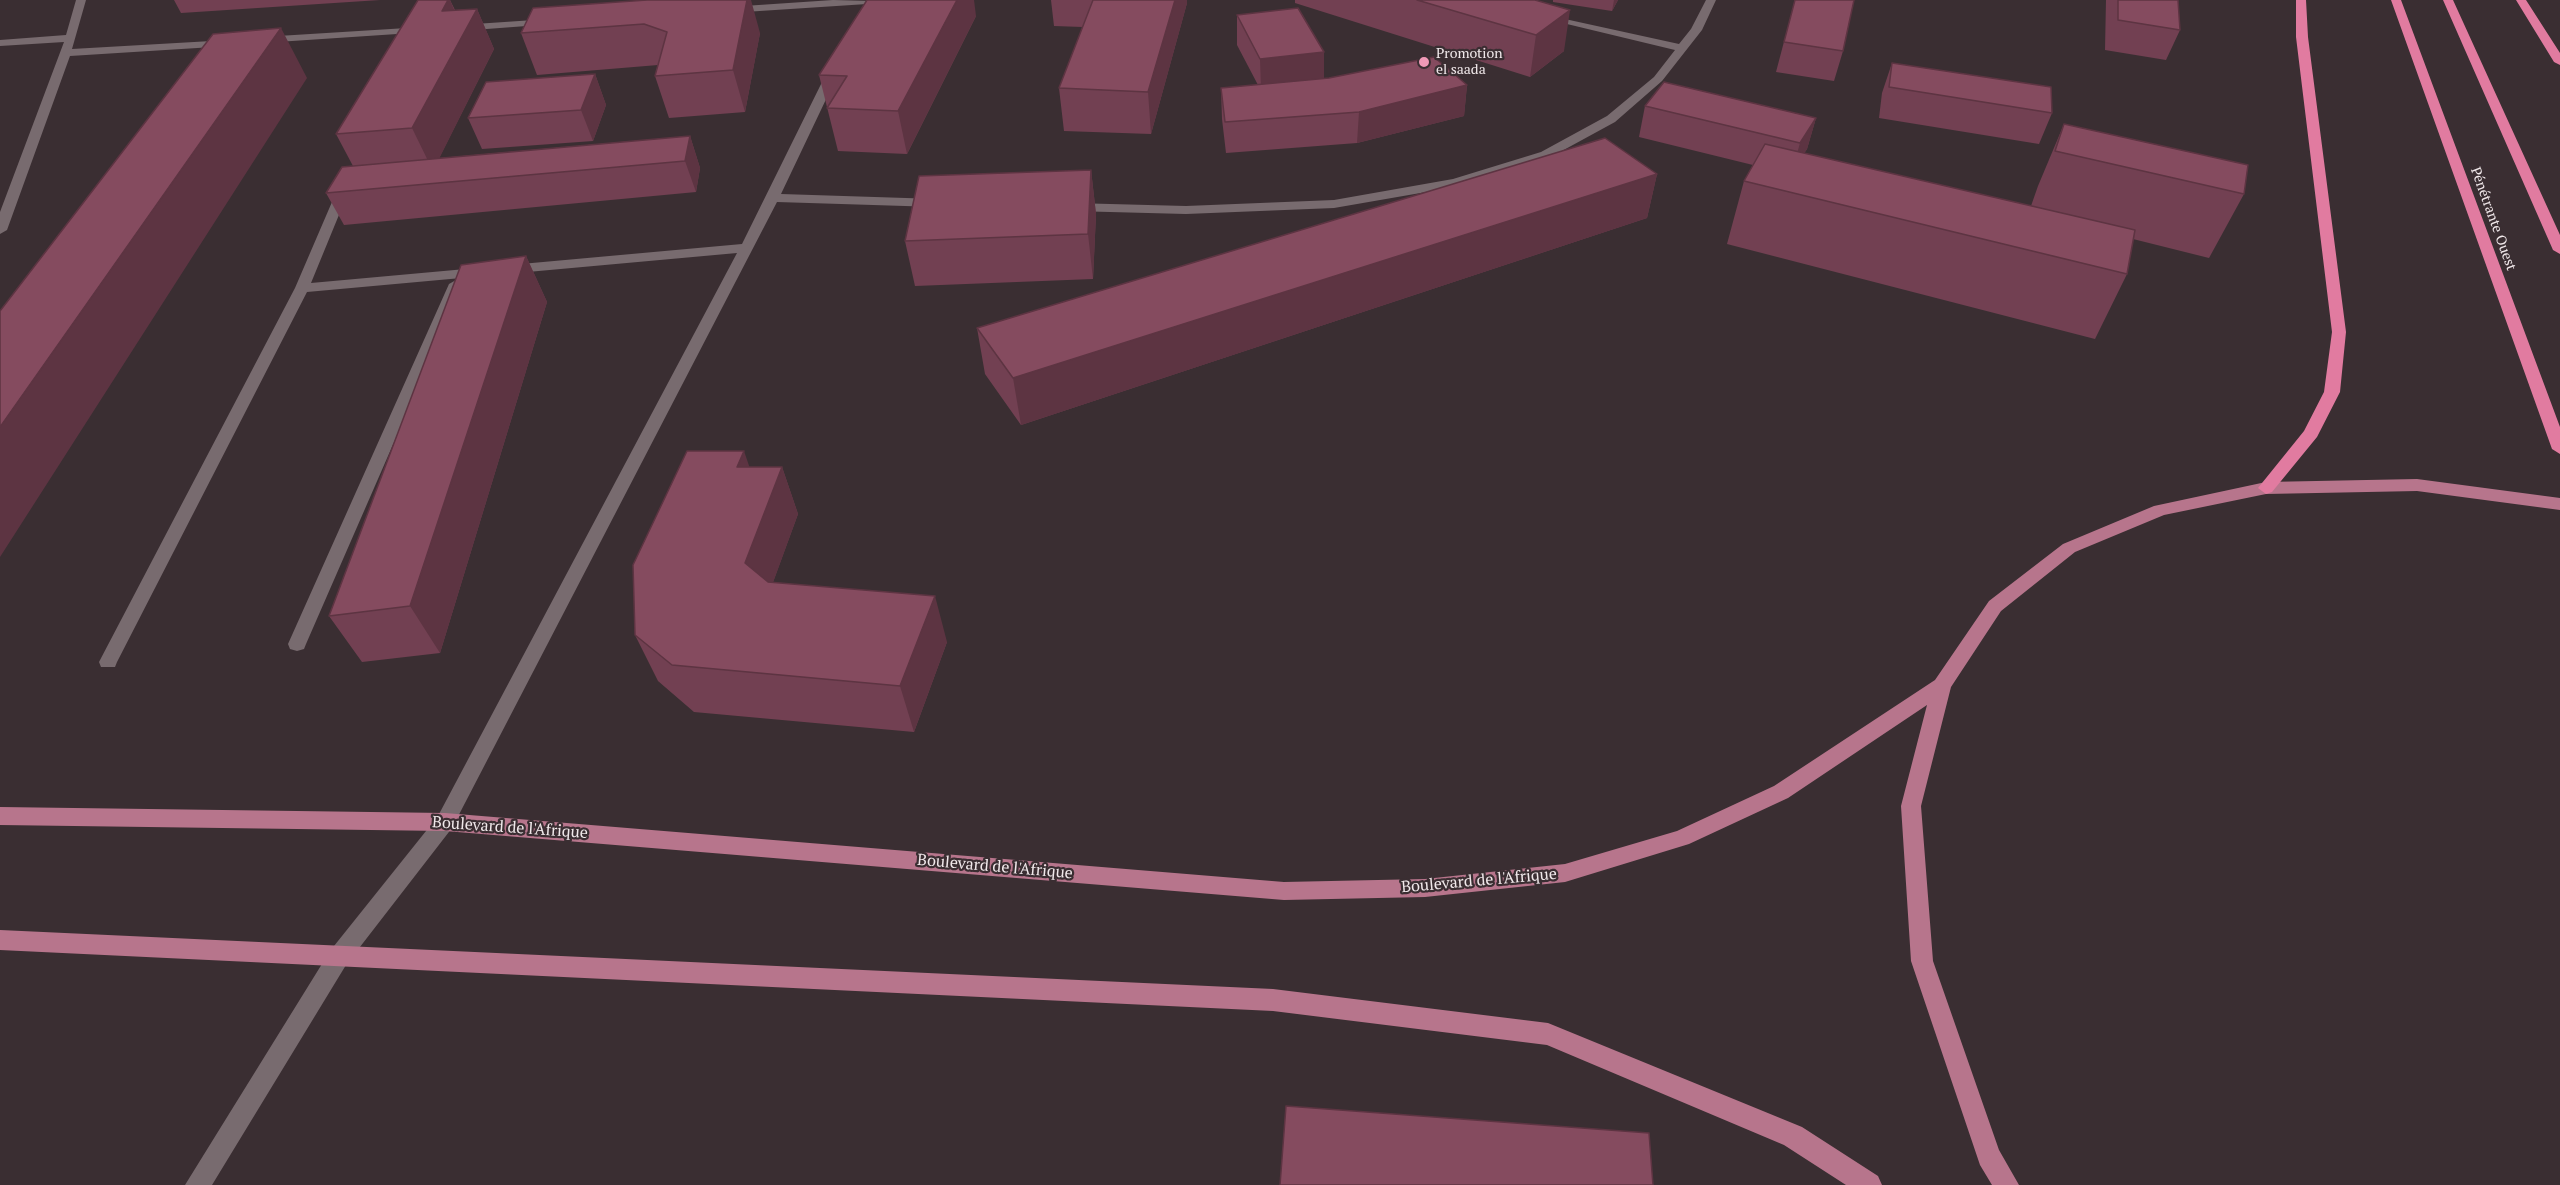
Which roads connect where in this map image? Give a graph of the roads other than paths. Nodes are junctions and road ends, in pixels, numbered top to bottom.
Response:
1 (81, 0) edge
2 (1711, 0) edge
3 (2301, 0) edge
4 (2396, 0) edge
5 (2448, 0) edge
6 (2521, 0) edge
7 (866, 4) edge
8 (715, 11) edge
9 (1536, 13) edge
10 (564, 21) edge
11 (71, 38) junction
12 (0, 43) edge
13 (1682, 48) junction
14 (66, 53) junction
15 (2560, 62) edge
16 (838, 63) edge
17 (352, 170) edge
18 (773, 198) junction
19 (950, 203) edge
20 (1057, 207) edge
21 (0, 230) edge
22 (747, 248) junction
23 (2560, 250) edge
24 (460, 274) junction
25 (302, 288) junction
26 (2560, 449) edge
27 (2266, 488) junction
28 (2560, 504) edge
29 (297, 644) dead end
30 (108, 662) dead end
31 (1941, 685) junction
32 (0, 816) edge
33 (445, 822) junction
34 (0, 940) edge
35 (338, 958) junction
36 (198, 1185) edge
37 (1869, 1185) edge
38 (2006, 1185) edge

1 - 11 street
2 - 13 street
3 - 27 highway
4 - 26 highway, Pénétrante Ouest
5 - 23 highway
6 - 15 highway
7 - 8 street
9 - 13 street
10 - 14 street
11 - 12 street
11 - 14 street
13 - 20 street
14 - 21 street
16 - 18 street
17 - 25 street
18 - 19 street
18 - 22 street
22 - 24 street
22 - 33 street
24 - 25 street
24 - 29 street
25 - 30 street
27 - 28 main road
27 - 31 main road
31 - 33 main road, Boulevard de l'Afrique
31 - 38 main road
32 - 33 main road, Boulevard de l'Afrique
33 - 35 street
34 - 35 main road
35 - 36 street
35 - 37 main road

